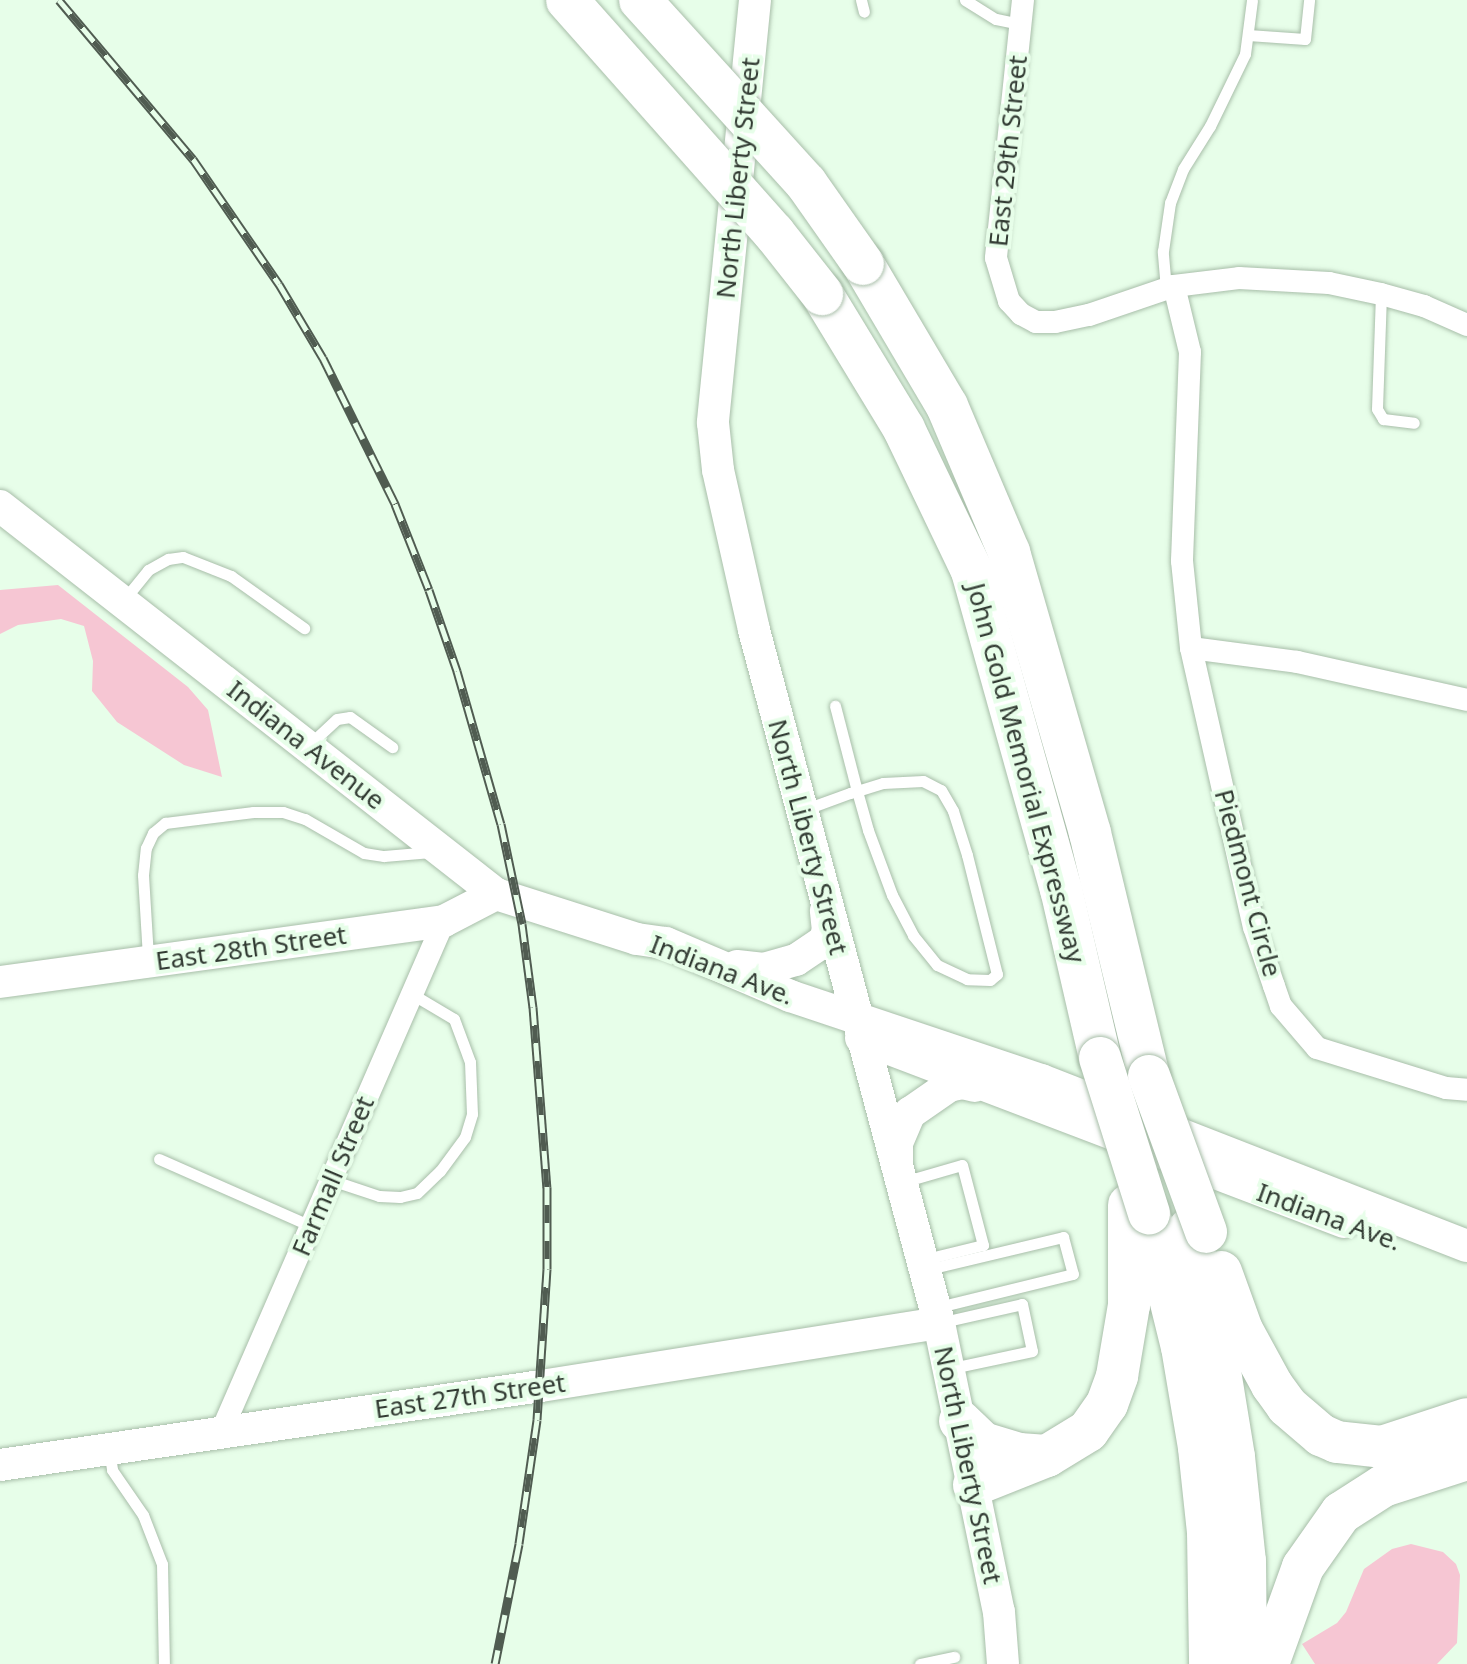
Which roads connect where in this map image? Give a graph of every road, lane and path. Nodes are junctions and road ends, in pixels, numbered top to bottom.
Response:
1 (567, 0) edge
2 (640, 0) edge
3 (755, 0) edge
4 (965, 0) edge
5 (1023, 0) edge
6 (1252, 0) edge
7 (1309, 0) edge
8 (1020, 24) junction
9 (1248, 35) junction
10 (1170, 288) junction
11 (1381, 294) junction
12 (1467, 325) edge
13 (1414, 423) dead end
14 (0, 506) edge
15 (122, 601) junction
16 (304, 628) dead end
17 (1191, 648) junction
18 (1467, 700) edge
19 (835, 706) dead end
20 (308, 747) junction
21 (392, 747) dead end
22 (857, 791) junction
23 (801, 811) junction
24 (441, 850) junction
25 (496, 894) junction
26 (824, 896) junction
27 (444, 921) junction
28 (637, 939) junction
29 (148, 962) junction
30 (712, 962) junction
31 (0, 982) edge
32 (412, 994) junction
33 (858, 1029) junction
34 (992, 1089) junction
35 (1467, 1090) edge
36 (159, 1159) dead end
37 (898, 1176) junction
38 (331, 1180) junction
39 (1139, 1209) junction
40 (311, 1226) junction
41 (1198, 1230) junction
42 (1467, 1246) edge
43 (923, 1265) junction
44 (1467, 1269) edge
45 (937, 1315) junction
46 (948, 1369) junction
47 (1467, 1419) edge
48 (960, 1421) junction
49 (222, 1430) junction
50 (109, 1448) junction
51 (1047, 1456) junction
52 (1467, 1459) edge
53 (0, 1465) edge
54 (1398, 1483) junction
55 (974, 1485) junction
56 (1467, 1493) edge
57 (954, 1657) dead end
58 (164, 1664) edge
59 (920, 1664) edge
60 (1003, 1664) edge
61 (1210, 1664) edge
62 (1246, 1664) edge
63 (1268, 1664) edge

1 - 39 highway, John Gold Memorial Expressway, bridge
2 - 41 highway, John Gold Memorial Expressway, bridge
3 - 23 main road, North Liberty Street
4 - 8 lane
5 - 8 street, East 29th Street
6 - 9 lane
7 - 9 lane
8 - 10 street, East 29th Street
9 - 10 lane
10 - 11 street, East 29th Street
10 - 17 street, Piedmont Circle
11 - 12 street, East 29th Street
11 - 13 lane
14 - 15 main road, Indiana Avenue
15 - 16 lane
15 - 20 main road, Indiana Avenue
17 - 18 street
17 - 35 street, Piedmont Circle
19 - 22 lane
20 - 21 lane
20 - 24 main road, Indiana Avenue
22 - 22 lane
22 - 23 lane
23 - 26 main road, North Liberty Street
24 - 25 main road, Indiana Avenue
24 - 29 lane
25 - 27 main road, East 28th Street
25 - 28 main road, Indiana Avenue
26 - 30 main road
26 - 33 main road, North Liberty Street
27 - 29 main road, East 28th Street
27 - 32 street, Farmall Street
28 - 30 main road, Indiana Ave.
28 - 33 main road, Indiana Ave.
29 - 31 main road, East 28th Street
30 - 33 main road, Indiana Ave.
32 - 38 street, Farmall Street
32 - 38 lane
33 - 34 main road, Indiana Ave.
33 - 37 main road, North Liberty Street
33 - 42 main road, Indiana Ave.
34 - 37 main road
34 - 44 main road, Indiana Ave.
36 - 40 lane
37 - 43 main road, North Liberty Street
37 - 43 lane
38 - 40 street, Farmall Street
39 - 51 highway
39 - 61 highway
40 - 49 street, Farmall Street
41 - 47 highway
41 - 62 highway
43 - 45 main road, North Liberty Street
43 - 45 lane
45 - 46 main road, North Liberty Street
45 - 46 lane
45 - 49 main road, East 27th Street
46 - 48 main road, North Liberty Street
48 - 51 highway
48 - 55 main road, North Liberty Street
49 - 50 main road, East 27th Street
50 - 53 main road, East 27th Street
50 - 58 lane
51 - 55 highway
52 - 54 highway
54 - 56 highway
54 - 63 highway
55 - 60 main road, North Liberty Street
57 - 59 lane

